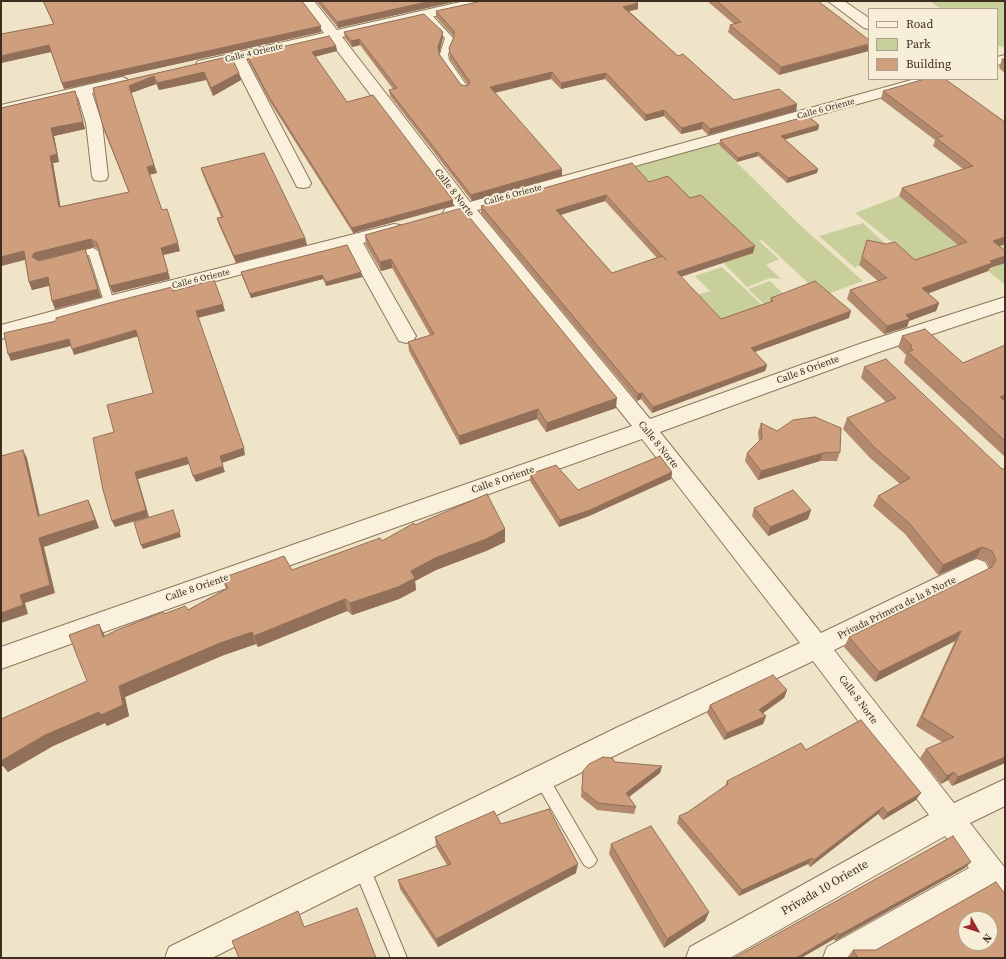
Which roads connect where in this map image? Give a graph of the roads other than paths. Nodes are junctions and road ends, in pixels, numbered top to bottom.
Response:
1 (307, 1) edge
2 (484, 1) edge
3 (835, 1) edge
4 (458, 4) edge
5 (426, 14) junction
6 (868, 25) edge
7 (332, 34) junction
8 (238, 57) junction
9 (192, 67) edge
10 (138, 79) edge
11 (928, 80) edge
12 (465, 89) edge
13 (84, 91) junction
14 (1, 110) edge
15 (100, 176) dead end
16 (303, 183) dead end
17 (466, 208) junction
18 (436, 217) edge
19 (413, 223) edge
20 (354, 241) junction
21 (63, 259) edge
22 (109, 302) junction
23 (1005, 303) edge
24 (1, 332) edge
25 (406, 336) dead end
26 (872, 347) junction
27 (889, 364) edge
28 (646, 429) junction
29 (977, 569) dead end
30 (817, 647) junction
31 (1, 658) edge
32 (541, 778) junction
33 (1005, 792) edge
34 (950, 820) junction
35 (589, 860) dead end
36 (362, 869) junction
37 (997, 882) edge
38 (180, 958) edge
39 (400, 958) edge
40 (702, 958) edge
41 (838, 958) edge

1 - 7 street, Calle 8 Norte
2 - 4 street, Calle 4 Oriente
3 - 6 street
4 - 5 street, Calle 4 Oriente
5 - 7 street, Calle 4 Oriente
5 - 12 lane
7 - 8 street, Calle 4 Oriente
7 - 17 street, Calle 8 Norte
8 - 9 street, Calle 4 Oriente
8 - 16 street
10 - 13 street
11 - 17 street, Calle 6 Oriente
13 - 14 street
13 - 15 street
17 - 18 street, Calle 6 Oriente
17 - 28 street, Calle 8 Norte
19 - 20 street, Calle 6 Oriente
20 - 22 street, Calle 6 Oriente
20 - 25 street
21 - 22 lane
22 - 24 street, Calle 6 Oriente
23 - 26 street, Calle 8 Oriente
26 - 27 street
26 - 28 street, Calle 8 Oriente
28 - 30 street, Calle 8 Norte
28 - 31 street, Calle 8 Oriente
29 - 30 street, Privada Primera de la 8 Norte
30 - 32 street, Privada Primera de la 8 Norte
30 - 34 street, Calle 8 Norte
32 - 35 lane
32 - 36 street, Privada Primera de la 8 Norte
33 - 34 street, Privada 10 Oriente
34 - 37 street, Calle 8 Norte
34 - 40 street, Privada 10 Oriente
36 - 38 street, Privada Primera de la 8 Norte
36 - 39 lane
37 - 41 street

